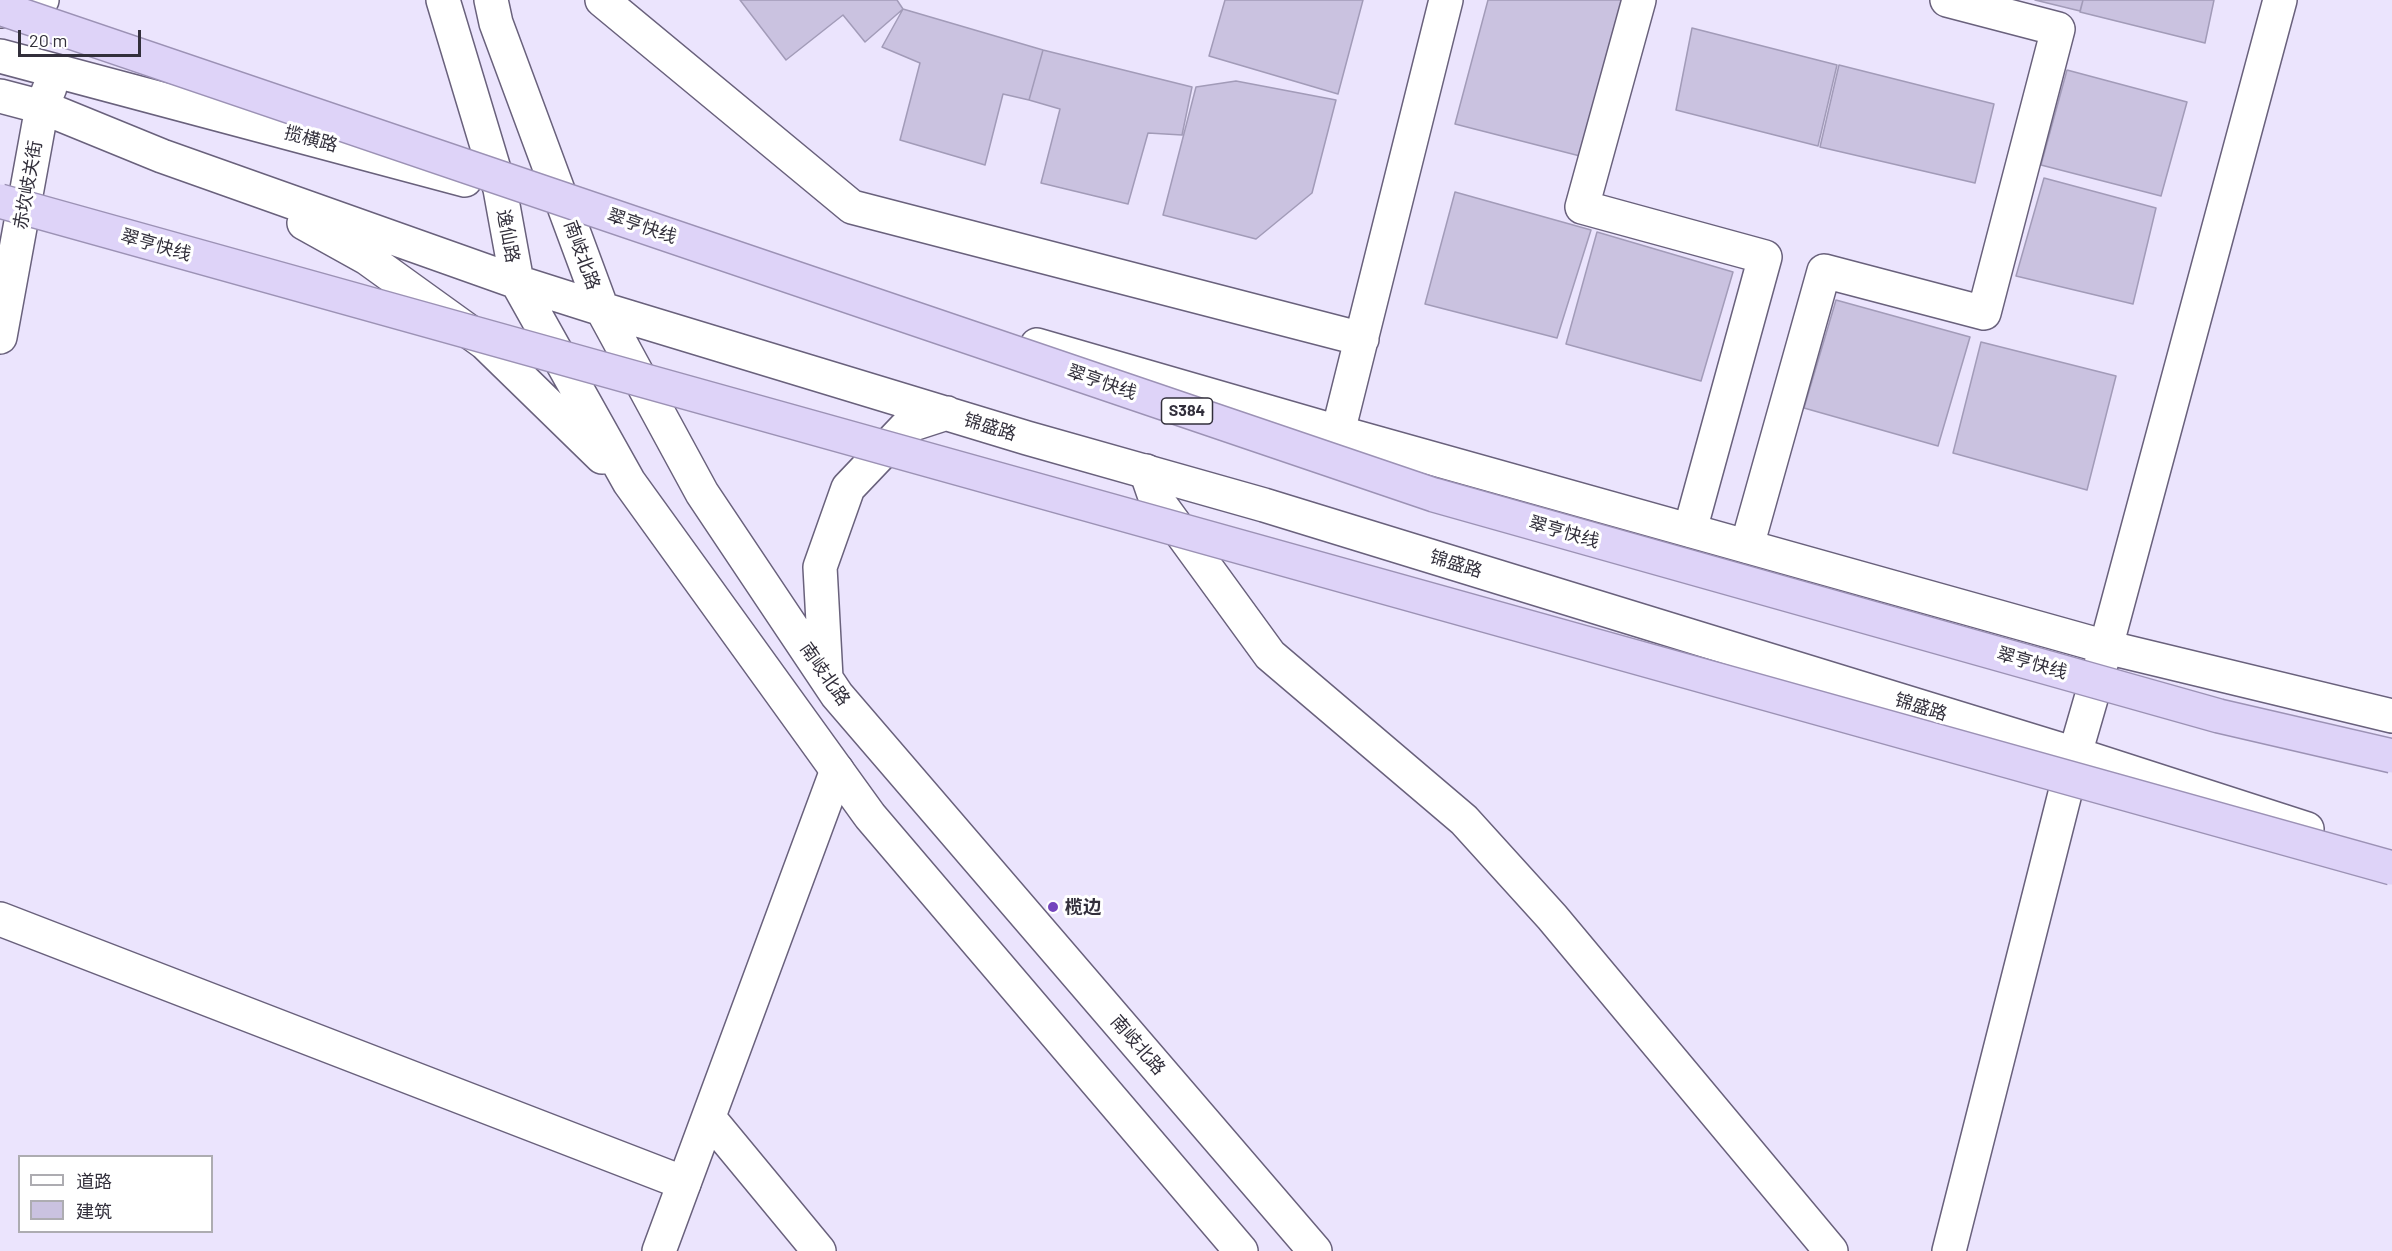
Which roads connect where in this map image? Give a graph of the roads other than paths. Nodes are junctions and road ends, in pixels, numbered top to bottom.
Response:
1 (42, 0) edge
2 (443, 0) edge
3 (491, 0) edge
4 (602, 0) edge
5 (1446, 0) edge
6 (1639, 0) edge
7 (1947, 0) edge
8 (2280, 0) edge
9 (0, 9) edge
10 (0, 56) edge
11 (56, 71) junction
12 (0, 96) edge
13 (42, 107) junction
14 (162, 156) junction
15 (500, 189) junction
16 (0, 201) edge
17 (565, 208) junction
18 (517, 282) junction
19 (602, 309) junction
20 (0, 337) edge
21 (1362, 339) junction
22 (947, 413) junction
23 (1338, 432) junction
24 (1146, 471) junction
25 (628, 482) junction
26 (1690, 530) junction
27 (1748, 546) junction
28 (2106, 647) junction
29 (826, 678) junction
30 (2392, 716) edge
31 (2075, 754) junction
32 (2392, 756) edge
33 (837, 770) junction
34 (2392, 856) edge
35 (2392, 868) edge
36 (0, 919) edge
37 (709, 1118) junction
38 (684, 1183) junction
39 (659, 1251) edge
40 (819, 1251) edge
41 (1241, 1251) edge
42 (1315, 1251) edge
43 (1831, 1251) edge
44 (1949, 1251) edge

1 - 9 main road
2 - 15 main road
3 - 17 main road, 南岐北路
4 - 21 main road
5 - 21 main road
6 - 26 main road
7 - 27 main road
8 - 28 main road
9 - 32 highway, 翠亨快线 / S384, bridge
10 - 11 main road, 揽横路
11 - 13 main road, 赤坎岐关街
11 - 15 main road, 揽横路
12 - 13 main road
13 - 14 main road
13 - 20 main road, 赤坎岐关街
14 - 18 main road, 锦盛路
14 - 25 main road
15 - 17 main road, 揽横路
15 - 18 main road, 逸仙路
16 - 35 highway, 翠亨快线, bridge
17 - 19 main road, 南岐北路
17 - 23 main road
18 - 19 main road, 锦盛路
18 - 25 main road
19 - 22 main road, 锦盛路
19 - 29 main road, 南岐北路
21 - 23 main road
22 - 24 main road, 锦盛路
22 - 29 main road
23 - 26 main road
24 - 31 main road, 锦盛路
24 - 43 main road
25 - 33 main road
26 - 27 main road
27 - 28 main road
28 - 30 main road
28 - 31 main road
29 - 42 main road, 南岐北路
31 - 34 main road, 锦盛路
31 - 44 main road
33 - 37 main road
33 - 41 main road
36 - 38 main road
37 - 38 main road
37 - 40 main road
38 - 39 main road

